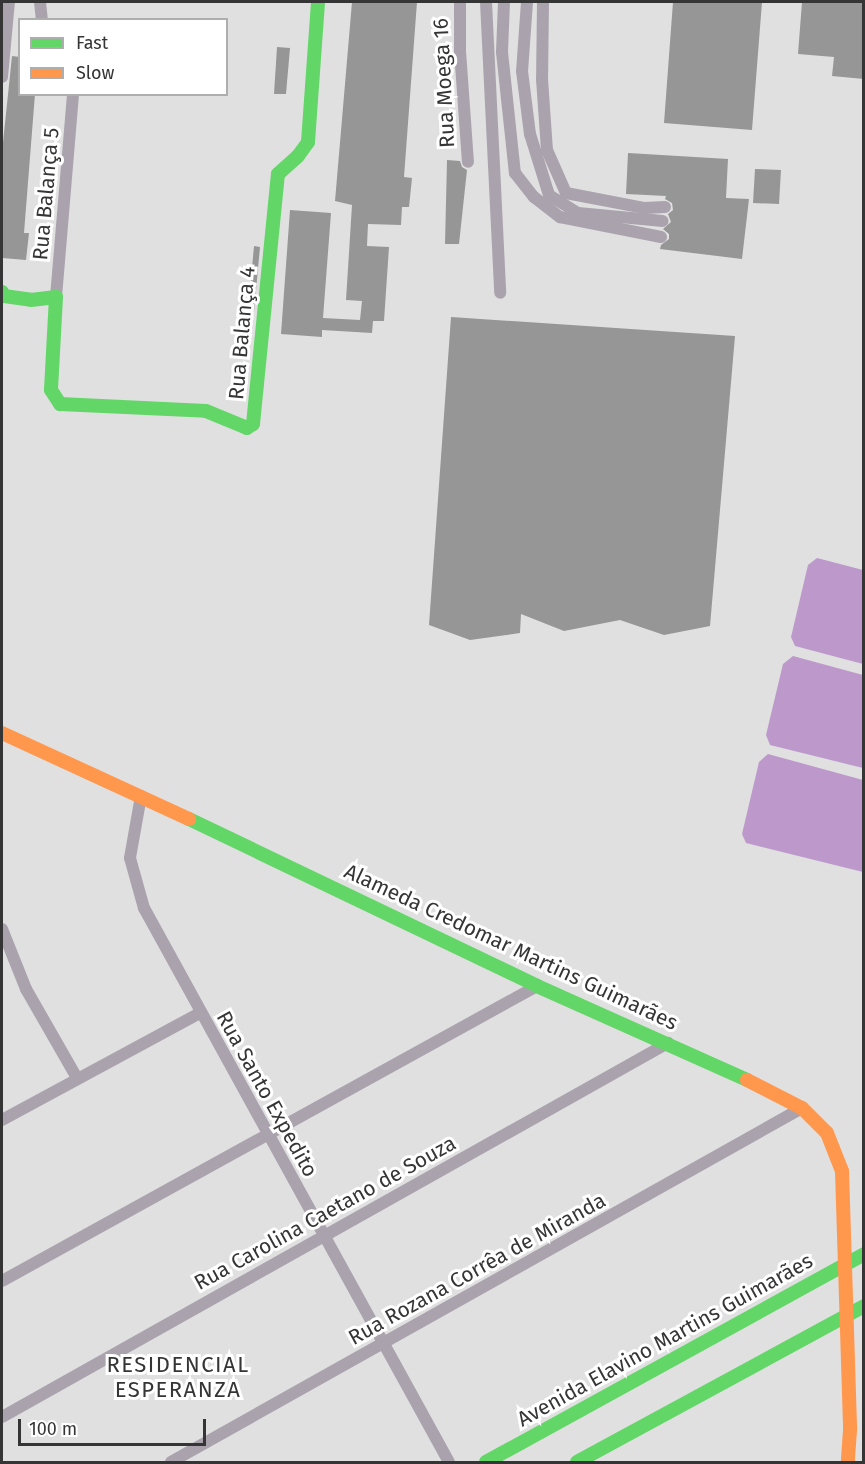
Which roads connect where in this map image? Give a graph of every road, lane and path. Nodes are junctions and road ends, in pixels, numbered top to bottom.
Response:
1 (9, 2) edge
2 (40, 2) edge
3 (318, 2) edge
4 (460, 2) edge
5 (486, 2) edge
6 (504, 2) edge
7 (527, 2) edge
8 (543, 2) edge
9 (42, 18) edge
10 (2, 77) edge
11 (73, 96) edge
12 (468, 162) dead end
13 (665, 207) dead end
14 (663, 221) dead end
15 (662, 237) dead end
16 (2, 292) edge
17 (500, 293) dead end
18 (56, 297) junction
19 (2, 737) edge
20 (141, 796) junction
21 (2, 929) edge
22 (537, 986) junction
23 (200, 1013) junction
24 (668, 1044) junction
25 (77, 1078) junction
26 (802, 1108) junction
27 (2, 1120) edge
28 (268, 1135) junction
29 (323, 1236) junction
30 (864, 1254) edge
31 (846, 1265) junction
32 (2, 1281) edge
33 (864, 1306) edge
34 (847, 1315) junction
35 (384, 1345) junction
36 (2, 1418) edge
37 (171, 1462) edge
38 (449, 1462) edge
39 (486, 1462) edge
40 (577, 1462) edge
41 (848, 1462) edge

1 - 10 street
2 - 9 street
3 - 18 street, Rua Balança 4
4 - 12 street, Rua Moega 16
5 - 17 street
6 - 15 street
7 - 14 street
8 - 13 street
11 - 18 street, Rua Balança 5
16 - 18 street
19 - 20 street, Alameda Credomar Martins Guimarães
20 - 22 street, Alameda Credomar Martins Guimarães
20 - 23 street, Rua Santo Expedito
21 - 25 street
22 - 24 street, Alameda Credomar Martins Guimarães
22 - 28 street
23 - 25 street
23 - 28 street, Rua Santo Expedito
24 - 26 street, Alameda Credomar Martins Guimarães
24 - 29 street, Rua Carolina Caetano de Souza
25 - 27 street
26 - 31 street, Alameda Credomar Martins Guimarães
26 - 35 street, Rua Rozana Corrêa de Miranda
28 - 29 street, Rua Santo Expedito
28 - 32 street
29 - 35 street, Rua Santo Expedito
29 - 36 street, Rua Carolina Caetano de Souza
30 - 31 street, Avenida Elavino Martins Guimarães
31 - 34 street, Alameda Credomar Martins Guimarães
31 - 39 street, Avenida Elavino Martins Guimarães
33 - 34 street
34 - 40 street
34 - 41 street, Alameda Credomar Martins Guimarães
35 - 37 street, Rua Rozana Corrêa de Miranda
35 - 38 street, Rua Santo Expedito

